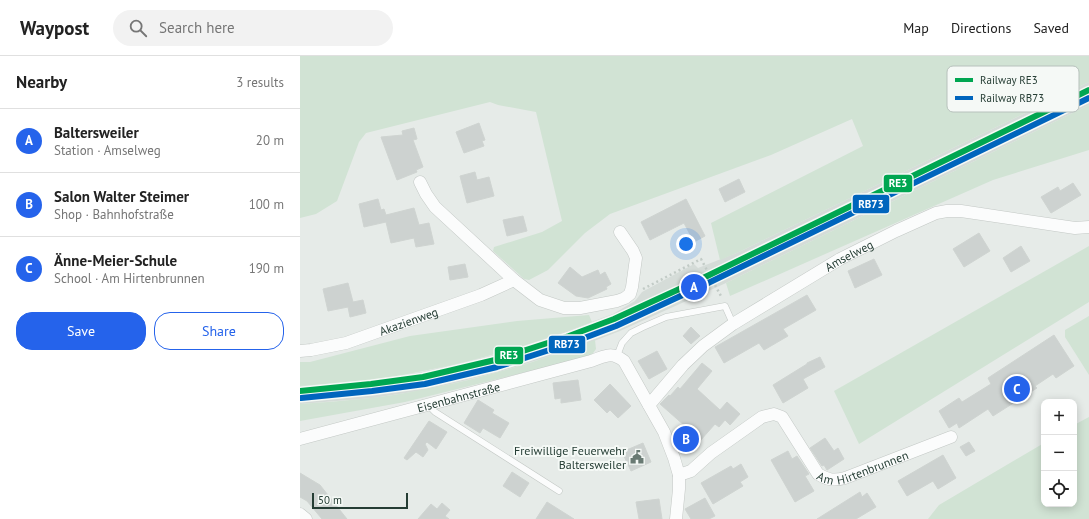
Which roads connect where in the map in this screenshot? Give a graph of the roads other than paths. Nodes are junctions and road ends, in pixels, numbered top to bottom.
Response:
1 (420, 182) dead end
2 (1089, 226) edge
3 (620, 232) dead end
4 (514, 280) junction
5 (733, 324) junction
6 (300, 351) edge
7 (617, 356) junction
8 (431, 404) junction
9 (649, 405) junction
10 (951, 437) dead end
11 (300, 438) edge
12 (679, 475) junction
13 (559, 491) dead end
14 (300, 514) edge
15 (306, 519) edge
16 (676, 519) edge

1 - 4 street
2 - 5 street, Amselweg
3 - 4 street
4 - 6 street, Akazienweg
5 - 7 lane
5 - 9 street, Amselweg
7 - 8 street, Eisenbahnstraße
7 - 9 street
8 - 11 street, Eisenbahnstraße
8 - 13 lane
9 - 12 street
10 - 12 street, Am Hirtenbrunnen
12 - 16 street
14 - 15 street

